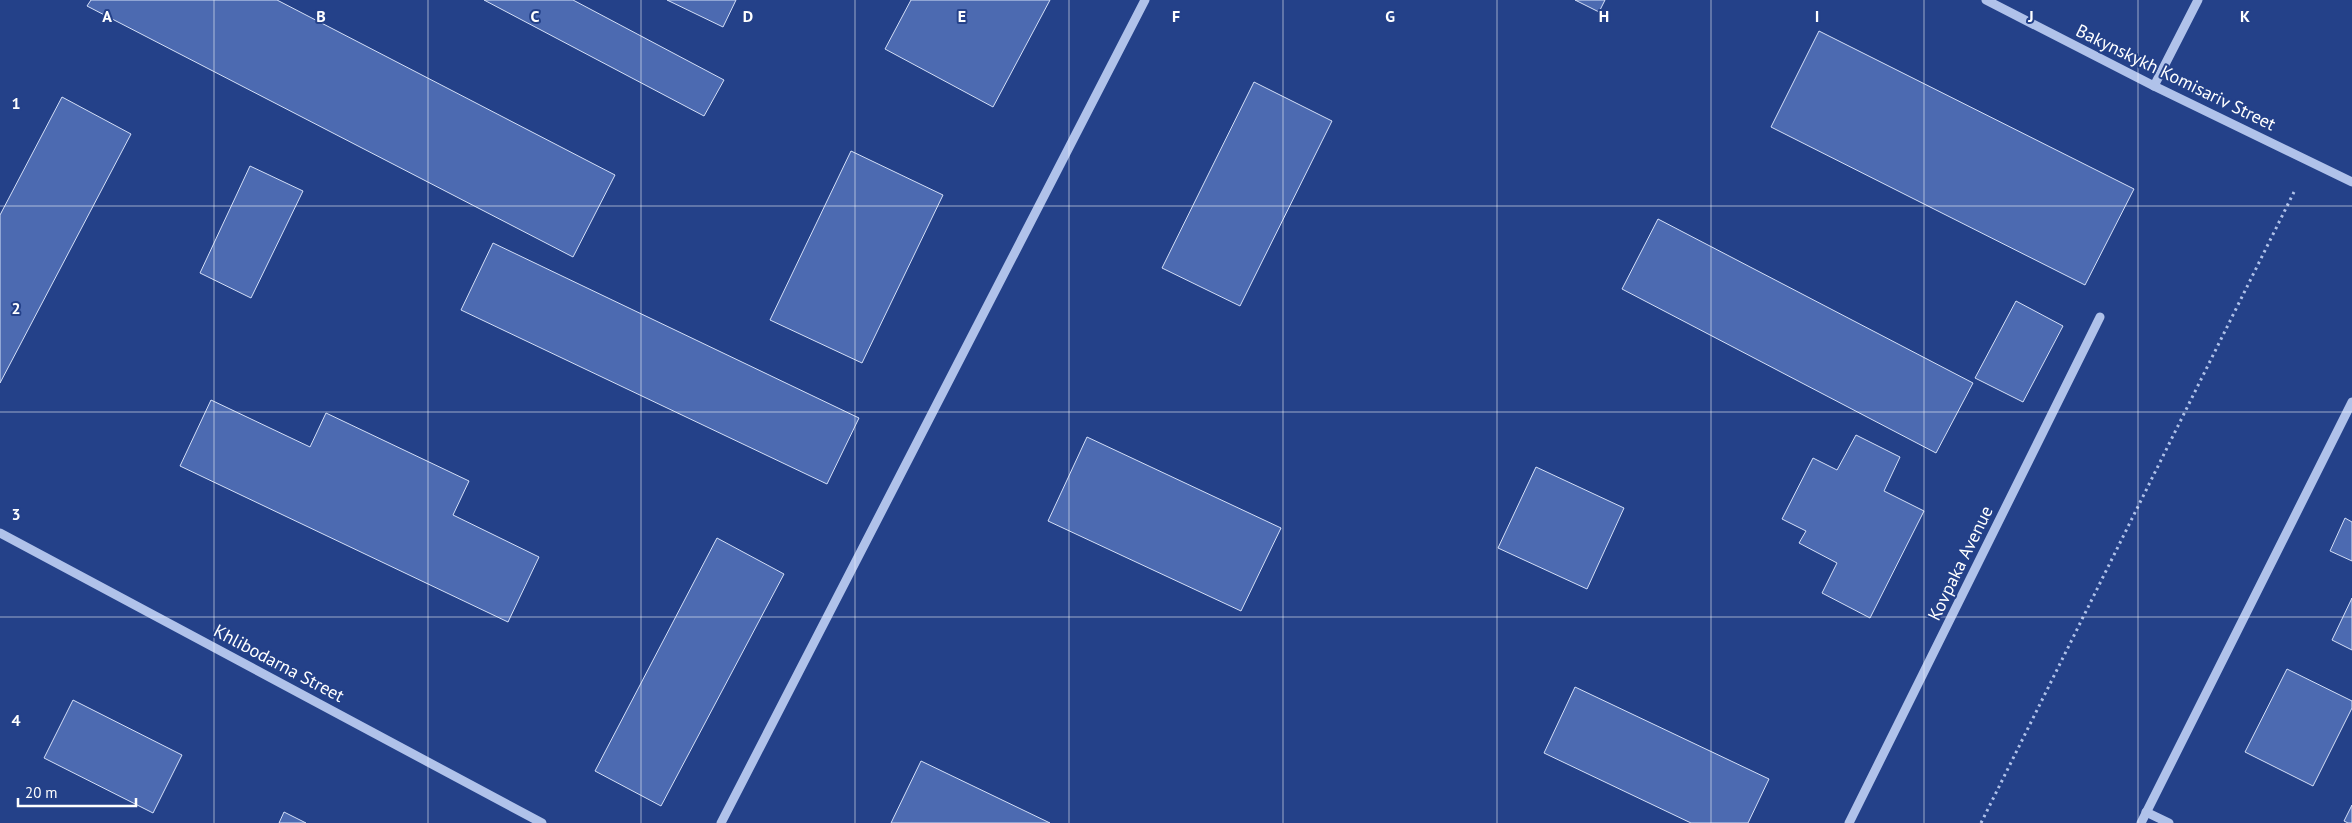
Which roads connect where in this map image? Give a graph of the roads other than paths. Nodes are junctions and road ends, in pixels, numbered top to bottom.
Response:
1 (1145, 0) edge
2 (1986, 0) edge
3 (2198, 0) edge
4 (2154, 86) junction
5 (2352, 182) edge
6 (2100, 317) dead end
7 (2352, 402) edge
8 (0, 532) edge
9 (2146, 812) junction
10 (542, 823) edge
11 (721, 823) edge
12 (1849, 823) edge
13 (2140, 823) edge
14 (2169, 823) edge

1 - 11 street
2 - 4 street, Bakynskykh Komisariv Street
3 - 4 street
4 - 5 street, Bakynskykh Komisariv Street
6 - 12 street, Kovpaka Avenue
7 - 9 street
8 - 10 street, Khlibodarna Street
9 - 13 street
9 - 14 street

